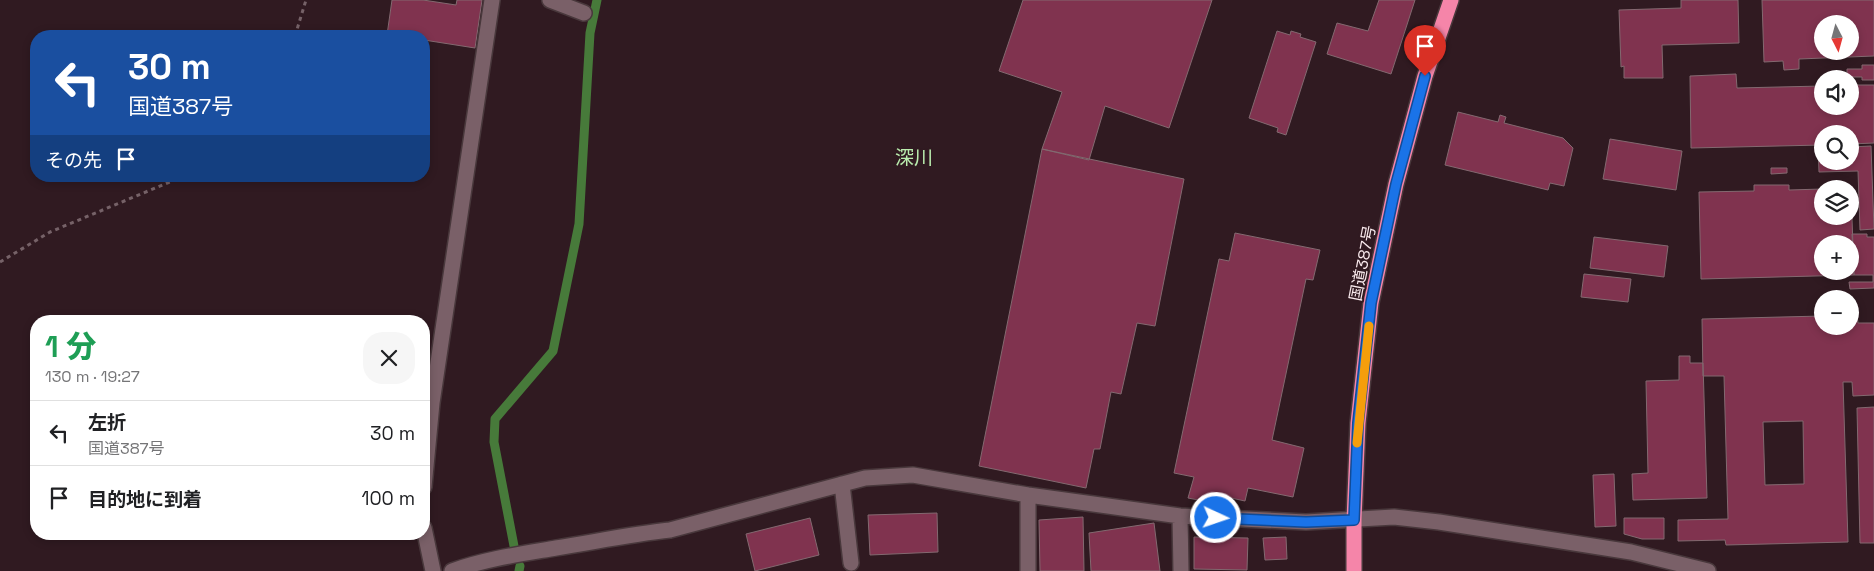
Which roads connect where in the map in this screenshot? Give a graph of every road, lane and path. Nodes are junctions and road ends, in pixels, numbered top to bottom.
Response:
1 (306, 0) edge
2 (492, 0) edge
3 (550, 0) edge
4 (1451, 0) edge
5 (584, 13) dead end
6 (297, 30) edge
7 (170, 182) edge
8 (0, 262) edge
9 (430, 424) edge
10 (842, 484) junction
11 (1028, 495) junction
12 (1180, 516) junction
13 (1354, 520) junction
14 (427, 540) edge
15 (851, 563) dead end
16 (433, 571) edge
17 (452, 571) edge
18 (1028, 571) edge
19 (1181, 571) edge
20 (1354, 571) edge
21 (1708, 571) edge

1 - 6 path
2 - 9 street
3 - 5 street
4 - 13 highway, 国道387号
7 - 8 path
10 - 11 street
10 - 15 street
10 - 17 street
11 - 12 street
11 - 18 street
12 - 13 street
12 - 19 street
13 - 20 highway, 国道387号
13 - 21 street
14 - 16 street

